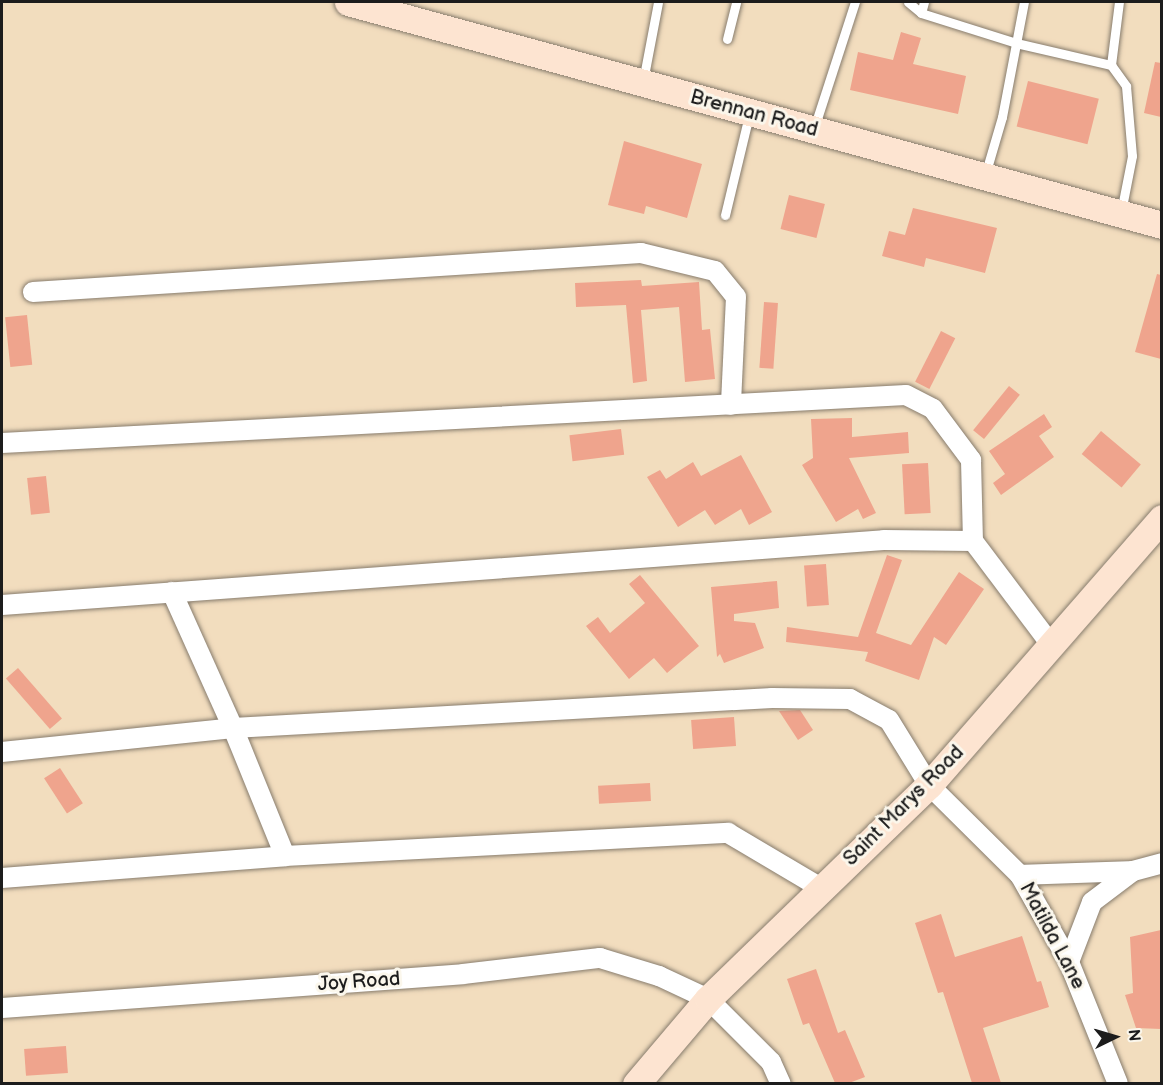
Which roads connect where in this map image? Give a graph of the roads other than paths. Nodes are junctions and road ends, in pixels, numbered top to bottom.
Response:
1 (348, 2) edge
2 (658, 2) edge
3 (736, 2) edge
4 (855, 2) edge
5 (908, 2) edge
6 (924, 2) edge
7 (1024, 2) edge
8 (1119, 2) edge
9 (921, 13) junction
10 (728, 39) dead end
11 (1016, 43) junction
12 (1111, 65) junction
13 (642, 83) junction
14 (750, 113) junction
15 (814, 131) junction
16 (985, 177) junction
17 (1121, 214) junction
18 (725, 215) dead end
19 (1161, 225) edge
20 (33, 292) dead end
21 (731, 405) junction
22 (2, 443) edge
23 (1161, 518) edge
24 (973, 541) junction
25 (172, 592) junction
26 (2, 604) edge
27 (1052, 646) junction
28 (233, 728) junction
29 (2, 752) edge
30 (929, 785) junction
31 (285, 856) junction
32 (1161, 863) edge
33 (1133, 871) junction
34 (1020, 875) junction
35 (2, 878) edge
36 (821, 888) junction
37 (1069, 962) junction
38 (708, 999) junction
39 (2, 1008) edge
40 (636, 1083) edge
41 (781, 1083) edge
42 (1118, 1083) edge

1 - 13 street, Brennan Road
2 - 13 lane
3 - 10 lane
4 - 15 lane
5 - 9 lane
6 - 9 lane
7 - 11 lane
8 - 12 lane
9 - 11 lane
11 - 12 lane
11 - 16 lane
12 - 17 lane
13 - 14 street, Brennan Road
14 - 15 street, Brennan Road
14 - 18 lane
15 - 16 street, Brennan Road
16 - 17 street, Brennan Road
17 - 19 street, Brennan Road
20 - 21 street
21 - 22 street
21 - 24 street
23 - 27 street, Saint Marys Road
24 - 25 street
24 - 27 street
25 - 26 street
25 - 28 street
27 - 30 street, Saint Marys Road
28 - 29 street, Matilda Lane
28 - 30 street, Matilda Lane
28 - 31 street
30 - 34 street, Matilda Lane
30 - 36 street, Saint Marys Road
31 - 35 street
31 - 36 street
32 - 33 street
33 - 34 street
33 - 37 street
34 - 37 street, Matilda Lane
36 - 38 street, Saint Marys Road
37 - 42 street, Matilda Lane
38 - 39 street, Joy Road
38 - 40 street, Saint Marys Road
38 - 41 street, Joy Road

